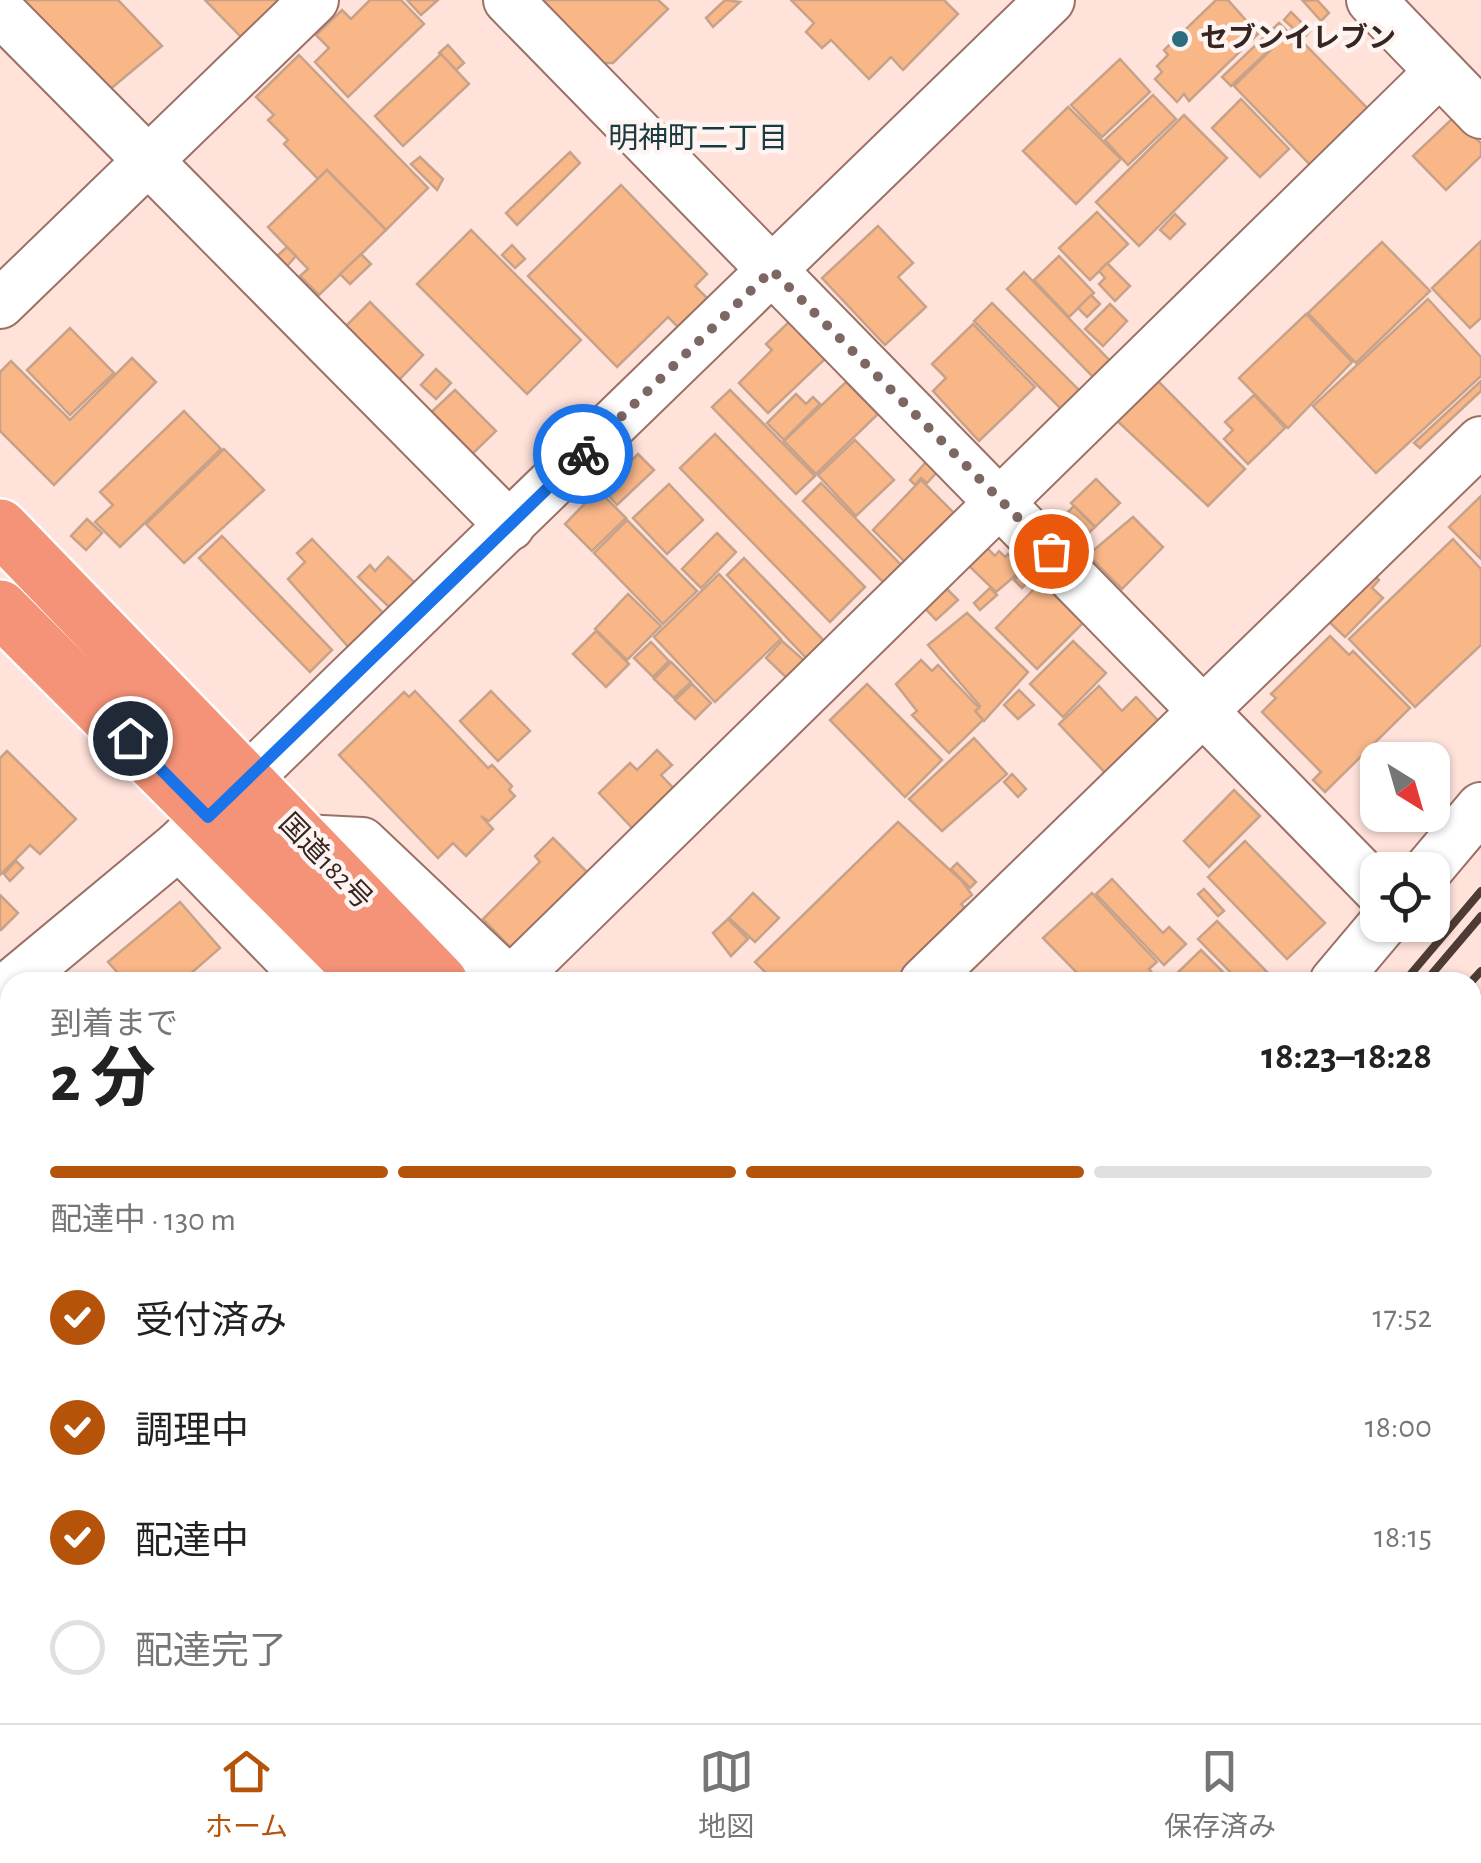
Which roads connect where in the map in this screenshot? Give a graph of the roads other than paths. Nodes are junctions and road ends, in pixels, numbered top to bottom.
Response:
1 (314, 0) edge
2 (508, 0) edge
3 (1050, 0) edge
4 (1371, 0) edge
5 (0, 11) edge
6 (1440, 72) junction
7 (1481, 114) edge
8 (148, 162) junction
9 (772, 270) junction
10 (0, 304) edge
11 (1481, 441) edge
12 (1000, 498) junction
13 (510, 526) junction
14 (0, 527) edge
15 (0, 608) edge
16 (1203, 710) junction
17 (1481, 808) edge
18 (211, 814) junction
19 (302, 839) junction
20 (1443, 852) edge
21 (1360, 871) edge
22 (1368, 942) edge
23 (16, 972) edge
24 (306, 972) edge
25 (363, 972) edge
26 (430, 972) edge
27 (499, 972) edge
28 (520, 972) edge
29 (934, 972) edge
30 (1342, 972) edge

1 - 8 street
2 - 9 street
3 - 9 street
4 - 6 street
5 - 8 street
6 - 7 street
6 - 12 street
8 - 10 street
8 - 13 street
9 - 12 street
9 - 13 street
11 - 16 street
12 - 16 street
12 - 28 street
13 - 18 street
14 - 18 highway, 国道182号
15 - 18 highway, 国道182号
16 - 21 street
16 - 29 street
17 - 20 street
18 - 19 highway, 国道182号
18 - 23 street
18 - 24 street
18 - 25 highway, 国道182号
19 - 26 highway, 国道182号
19 - 27 street
22 - 30 street

